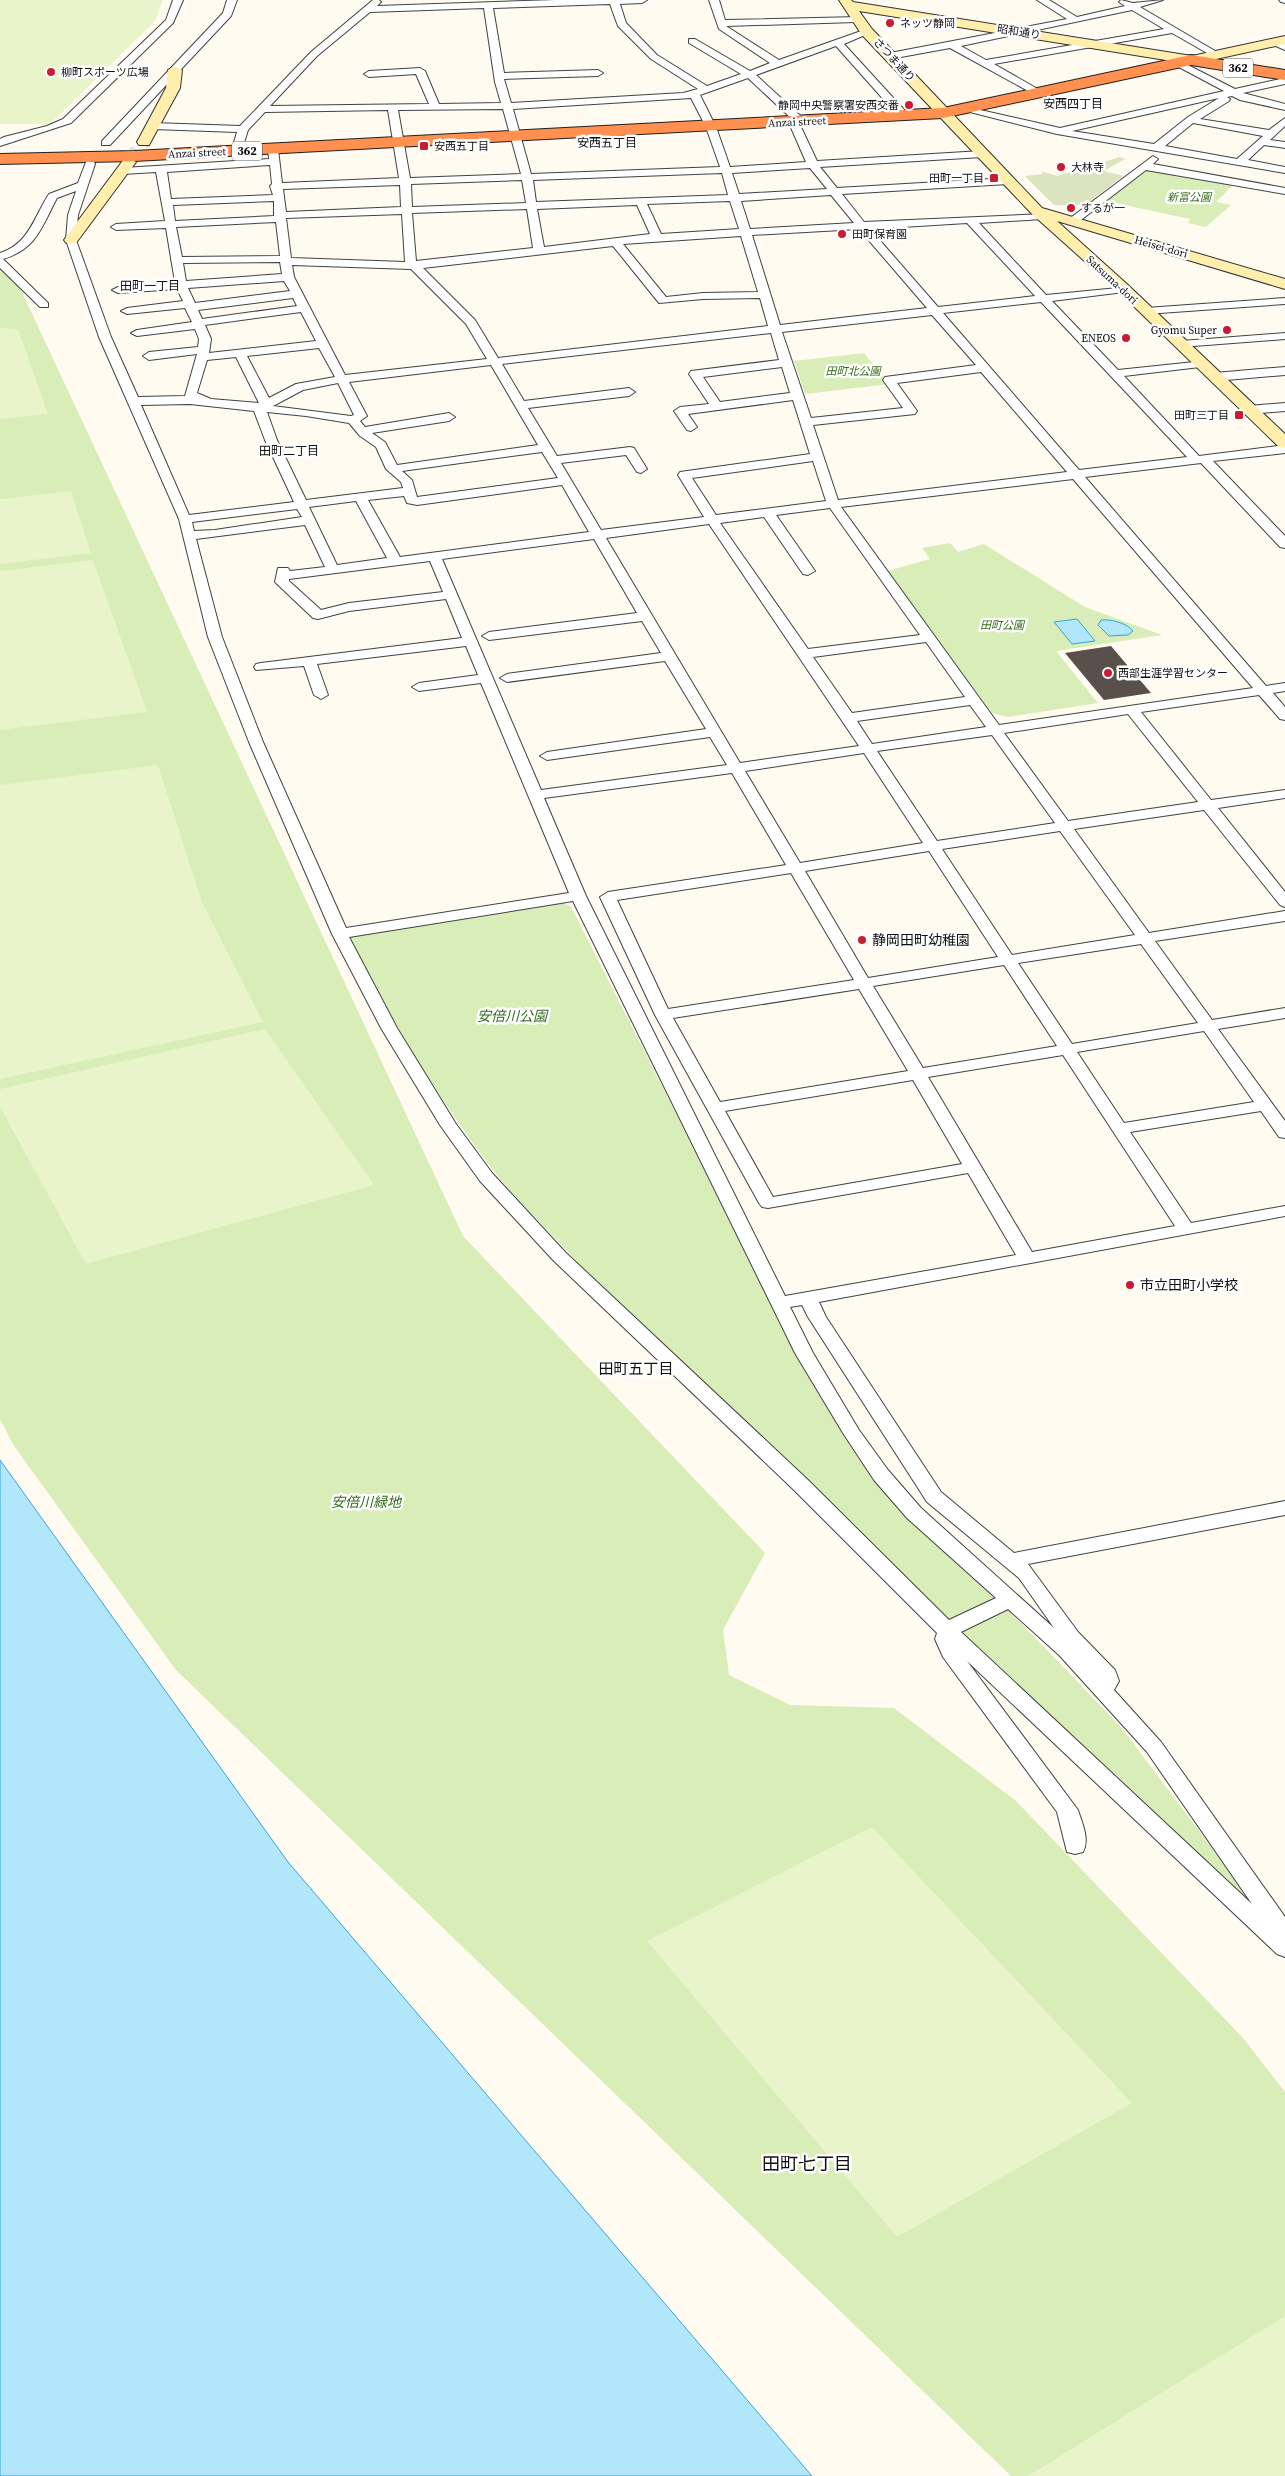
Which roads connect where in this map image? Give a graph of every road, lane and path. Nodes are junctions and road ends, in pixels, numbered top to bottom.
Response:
1 (178, 0) edge
2 (232, 0) edge
3 (378, 0) edge
4 (614, 0) edge
5 (642, 0) edge
6 (714, 0) edge
7 (1042, 0) edge
8 (1120, 0) edge
9 (1158, 0) edge
10 (516, 2) edge
11 (846, 3) edge
12 (488, 5) junction
13 (1133, 6) junction
14 (369, 9) junction
15 (856, 19) junction
16 (1076, 20) junction
17 (720, 23) junction
18 (1174, 30) junction
19 (867, 32) junction
20 (1018, 32) junction
21 (692, 41) dead end
22 (838, 42) junction
23 (1281, 43) edge
24 (953, 44) junction
25 (1090, 44) junction
26 (1217, 55) junction
27 (890, 56) junction
28 (1185, 62) junction
29 (778, 64) junction
30 (986, 64) junction
31 (175, 70) junction
32 (599, 73) dead end
33 (369, 74) dead end
34 (749, 74) junction
35 (1285, 75) edge
36 (499, 76) junction
37 (1285, 81) edge
38 (700, 91) junction
39 (1232, 93) junction
40 (1039, 94) junction
41 (506, 106) junction
42 (435, 107) junction
43 (1285, 107) edge
44 (393, 108) junction
45 (262, 109) junction
46 (967, 110) junction
47 (943, 113) junction
48 (904, 116) junction
49 (1191, 120) junction
50 (1285, 121) edge
51 (798, 122) junction
52 (153, 126) junction
53 (710, 127) junction
54 (242, 129) junction
55 (1057, 131) junction
56 (514, 136) junction
57 (1267, 138) junction
58 (397, 141) junction
59 (144, 142) tunnel mouth
60 (0, 143) edge
61 (1285, 145) edge
62 (238, 146) junction
63 (0, 149) edge
64 (1160, 149) junction
65 (93, 153) junction
66 (982, 154) junction
67 (273, 156) junction
68 (0, 159) edge
69 (1240, 162) junction
70 (813, 165) junction
71 (126, 166) joint
72 (1144, 166) junction
73 (161, 169) junction
74 (726, 170) junction
75 (1285, 170) edge
76 (527, 177) junction
77 (405, 181) junction
78 (1008, 181) junction
79 (85, 184) junction
80 (275, 186) junction
81 (1285, 191) edge
82 (833, 192) junction
83 (277, 198) junction
84 (734, 198) junction
85 (166, 202) junction
86 (641, 202) junction
87 (532, 207) junction
88 (407, 211) junction
89 (1040, 213) junction
90 (279, 217) junction
91 (969, 219) junction
92 (1073, 222) junction
93 (860, 224) junction
94 (169, 225) junction
95 (116, 227) dead end
96 (746, 230) junction
97 (657, 237) junction
98 (71, 240) junction
99 (614, 242) junction
100 (539, 250) junction
101 (0, 257) edge
102 (176, 260) junction
103 (285, 260) junction
104 (0, 262) edge
105 (412, 266) junction
106 (288, 277) junction
107 (1285, 284) edge
108 (181, 285) junction
109 (118, 290) dead end
110 (1124, 290) junction
111 (296, 294) junction
112 (765, 295) junction
113 (1044, 299) junction
114 (1285, 301) edge
115 (44, 305) dead end
116 (190, 306) junction
117 (304, 308) junction
118 (127, 311) dead end
119 (935, 311) junction
120 (1146, 311) junction
121 (198, 324) junction
122 (775, 329) junction
123 (137, 333) dead end
124 (1285, 336) edge
125 (323, 344) junction
126 (1181, 344) junction
127 (203, 353) junction
128 (240, 354) junction
129 (148, 356) dead end
130 (495, 361) junction
131 (1200, 363) junction
132 (786, 364) junction
133 (984, 368) junction
134 (1285, 371) edge
135 (1115, 374) junction
136 (1215, 377) junction
137 (342, 380) junction
138 (629, 392) dead end
139 (797, 396) junction
140 (134, 401) junction
141 (223, 404) junction
142 (520, 405) junction
143 (262, 406) junction
144 (717, 406) junction
145 (1285, 407) edge
146 (1249, 410) junction
147 (449, 418) dead end
148 (353, 420) junction
149 (806, 422) junction
150 (691, 427) dead end
151 (362, 431) junction
152 (1285, 443) edge
153 (546, 448) junction
154 (1285, 450) edge
155 (817, 458) junction
156 (552, 460) junction
157 (1200, 460) junction
158 (392, 469) junction
159 (642, 469) dead end
160 (1077, 475) junction
161 (565, 482) junction
162 (410, 491) junction
163 (360, 497) junction
164 (302, 504) junction
165 (833, 504) junction
166 (768, 513) junction
167 (185, 519) junction
168 (310, 520) junction
169 (712, 521) junction
170 (190, 535) junction
171 (597, 535) junction
172 (1285, 544) edge
173 (435, 557) junction
174 (396, 562) junction
175 (333, 570) junction
176 (808, 571) dead end
177 (450, 595) junction
178 (646, 616) junction
179 (490, 636) dead end
180 (928, 638) junction
181 (470, 641) junction
182 (803, 654) junction
183 (670, 656) junction
184 (261, 667) dead end
185 (311, 667) junction
186 (485, 678) junction
187 (507, 678) dead end
188 (419, 687) dead end
189 (1285, 687) edge
190 (1262, 690) junction
191 (321, 695) dead end
192 (973, 700) junction
193 (1131, 709) junction
194 (1285, 716) edge
195 (848, 718) junction
196 (993, 728) junction
197 (715, 732) junction
198 (868, 748) junction
199 (547, 756) dead end
200 (736, 768) junction
201 (1285, 794) edge
202 (535, 795) junction
203 (1209, 805) junction
204 (1063, 826) junction
205 (933, 846) junction
206 (795, 867) junction
207 (578, 896) junction
208 (1285, 902) edge
209 (1285, 916) edge
210 (340, 934) junction
211 (1147, 938) junction
212 (1008, 961) junction
213 (863, 984) junction
214 (1285, 1013) edge
215 (662, 1015) junction
216 (1206, 1025) junction
217 (1065, 1049) junction
218 (916, 1074) junction
219 (1265, 1104) junction
220 (715, 1108) junction
221 (1119, 1129) junction
222 (1285, 1132) edge
223 (972, 1167) junction
224 (1285, 1211) edge
225 (1186, 1229) junction
226 (1027, 1258) junction
227 (808, 1297) junction
228 (780, 1303) junction
229 (1285, 1508) edge
230 (1012, 1560) junction
231 (1011, 1599) junction
232 (948, 1631) junction
233 (1102, 1690) junction
234 (1075, 1846) dead end
235 (1285, 1934) edge
236 (1285, 1948) edge

1 - 60 street
2 - 31 street
3 - 14 street
4 - 5 street
4 - 10 street
4 - 38 street
6 - 17 street
7 - 16 street
8 - 13 street
9 - 13 street
10 - 12 street
11 - 15 street, さつま通り
11 - 20 street, 昭和通り
12 - 14 street
12 - 36 street
13 - 16 street
13 - 18 street
14 - 45 street
15 - 17 street
15 - 19 street, さつま通り
16 - 20 street
17 - 29 street
18 - 25 street
18 - 26 street
19 - 22 street
19 - 27 street, さつま通り
20 - 24 street
20 - 25 street, 昭和通り
21 - 34 street
22 - 29 street
22 - 48 street
23 - 26 street
24 - 27 street
24 - 30 street
25 - 28 street, 昭和通り
25 - 30 street
26 - 28 street
27 - 47 street, さつま通り
28 - 35 highway, 362
28 - 39 street
28 - 40 street
29 - 34 street
30 - 40 street
31 - 52 street
31 - 65 street
32 - 36 street
33 - 42 street
34 - 38 street
34 - 51 street
36 - 41 street
37 - 39 street
38 - 41 street
38 - 53 street
39 - 43 street
39 - 49 street
39 - 55 street
40 - 46 street
41 - 42 street
41 - 56 street
42 - 44 street
44 - 45 street
44 - 58 street
45 - 54 street
46 - 47 street
46 - 55 street
47 - 48 highway, Anzai street / 362
47 - 66 street, Satsuma-dori
48 - 51 highway, Anzai street / 362
49 - 57 street
49 - 64 street
50 - 57 street
51 - 53 highway, Anzai street / 362
51 - 70 street
52 - 54 street
52 - 59 street
53 - 56 highway, Anzai street / 362
53 - 74 street
54 - 62 street
55 - 64 street
56 - 58 highway, Anzai street / 362
56 - 76 street
57 - 61 street
57 - 69 street
58 - 62 highway, Anzai street / 362
58 - 67 highway, Anzai street / 362
58 - 77 street
62 - 65 highway, Anzai street / 362
63 - 65 highway, 362
64 - 69 street
64 - 72 street
65 - 67 highway, Anzai street / 362
65 - 68 highway, 362
65 - 79 street
66 - 70 street
66 - 78 street, Satsuma-dori
67 - 73 street
67 - 80 street
69 - 75 street
70 - 74 street
70 - 82 street
71 - 73 street
71 - 98 street
72 - 81 street
72 - 92 street
73 - 85 street
74 - 76 street
74 - 84 street
76 - 77 street
76 - 87 street
77 - 80 street
77 - 88 street
78 - 82 street
78 - 89 street, Satsuma-dori
79 - 98 street
79 - 101 street
80 - 83 street
82 - 84 street
82 - 93 street
83 - 85 street
83 - 90 street
84 - 86 street
84 - 96 street
85 - 94 street
86 - 87 street
86 - 97 street
87 - 88 street
87 - 100 street
88 - 90 street
88 - 105 street
89 - 91 street
89 - 92 street, Heisei-dori
89 - 110 street, Satsuma-dori
90 - 94 street
90 - 103 street
91 - 93 street
91 - 113 street
92 - 107 street, Heisei-dori
93 - 96 street
93 - 119 street
94 - 95 street
94 - 102 street
96 - 97 street
96 - 112 street
97 - 99 street
98 - 140 street
99 - 100 street
99 - 112 street
100 - 105 street
102 - 103 street
102 - 108 street
103 - 105 street
103 - 106 street
104 - 115 street
105 - 130 street
106 - 108 street
106 - 111 street
108 - 109 street
108 - 116 street
110 - 113 street
110 - 120 street, Satsuma-dori
111 - 116 street
111 - 117 street
112 - 122 street
113 - 119 street
113 - 135 street
114 - 120 street
116 - 118 street
116 - 121 street
117 - 121 street
117 - 125 street
119 - 122 street
119 - 133 street
120 - 126 street, Satsuma-dori
121 - 123 street
121 - 127 street
122 - 130 street
122 - 132 street
124 - 126 street
125 - 128 street
125 - 137 street
126 - 131 street, Satsuma-dori
127 - 128 street
127 - 129 street
127 - 141 street
128 - 143 street
130 - 137 street
130 - 142 street
131 - 135 street
131 - 136 street, Satsuma-dori
132 - 139 street
132 - 144 street
133 - 149 street
133 - 160 street
134 - 136 street
135 - 157 street
136 - 146 street, Satsuma-dori
137 - 143 street
137 - 148 street
138 - 142 street
139 - 144 street
139 - 149 street
140 - 141 street
140 - 167 street
141 - 143 street
142 - 153 street
143 - 148 street
143 - 164 street
144 - 150 street
145 - 146 street
146 - 152 street, Satsuma-dori
147 - 151 street
148 - 151 street
149 - 155 street
151 - 158 street
153 - 156 street
153 - 158 street
154 - 157 street
155 - 165 street
155 - 169 street
156 - 159 street
156 - 161 street
157 - 160 street
157 - 172 street
158 - 162 street
160 - 165 street
160 - 190 street
161 - 162 street
161 - 171 street
162 - 163 street
163 - 164 street
163 - 174 street
164 - 167 street
164 - 168 street
165 - 166 street
165 - 180 street
166 - 169 street
166 - 176 street
167 - 170 street
168 - 170 street
168 - 175 street
169 - 171 street
169 - 182 street
170 - 210 street
171 - 173 street
171 - 178 street
173 - 174 street
173 - 177 street
174 - 175 street
175 - 177 street
177 - 181 street
178 - 179 street
178 - 183 street
180 - 182 street
180 - 192 street
181 - 185 street
181 - 186 street
182 - 195 street
183 - 187 street
183 - 197 street
184 - 185 street
185 - 191 street
186 - 188 street
186 - 202 street
189 - 190 street
190 - 193 street
190 - 194 street
192 - 195 street
192 - 196 street
193 - 196 street
193 - 203 street
195 - 198 street
196 - 198 street
196 - 204 street
197 - 199 street
197 - 200 street
198 - 200 street
198 - 205 street
200 - 202 street
200 - 206 street
201 - 203 street
202 - 207 street
203 - 204 street
203 - 208 street
204 - 205 street
204 - 211 street
205 - 206 street
205 - 212 street
206 - 213 street
206 - 215 street
207 - 210 street
207 - 228 street
209 - 211 street
210 - 232 street
211 - 212 street
211 - 216 street
212 - 213 street
212 - 217 street
213 - 215 street
213 - 218 street
214 - 216 street
215 - 220 street
216 - 217 street
216 - 219 street
217 - 218 street
217 - 221 street
218 - 220 street
218 - 223 street
219 - 221 street
219 - 222 street
220 - 223 street
221 - 225 street
223 - 226 street
224 - 225 street
225 - 226 street
226 - 227 street
227 - 228 street
227 - 230 street
228 - 231 street
229 - 230 street
230 - 233 street
231 - 232 street
231 - 233 street
232 - 234 street
232 - 236 street
233 - 235 street

